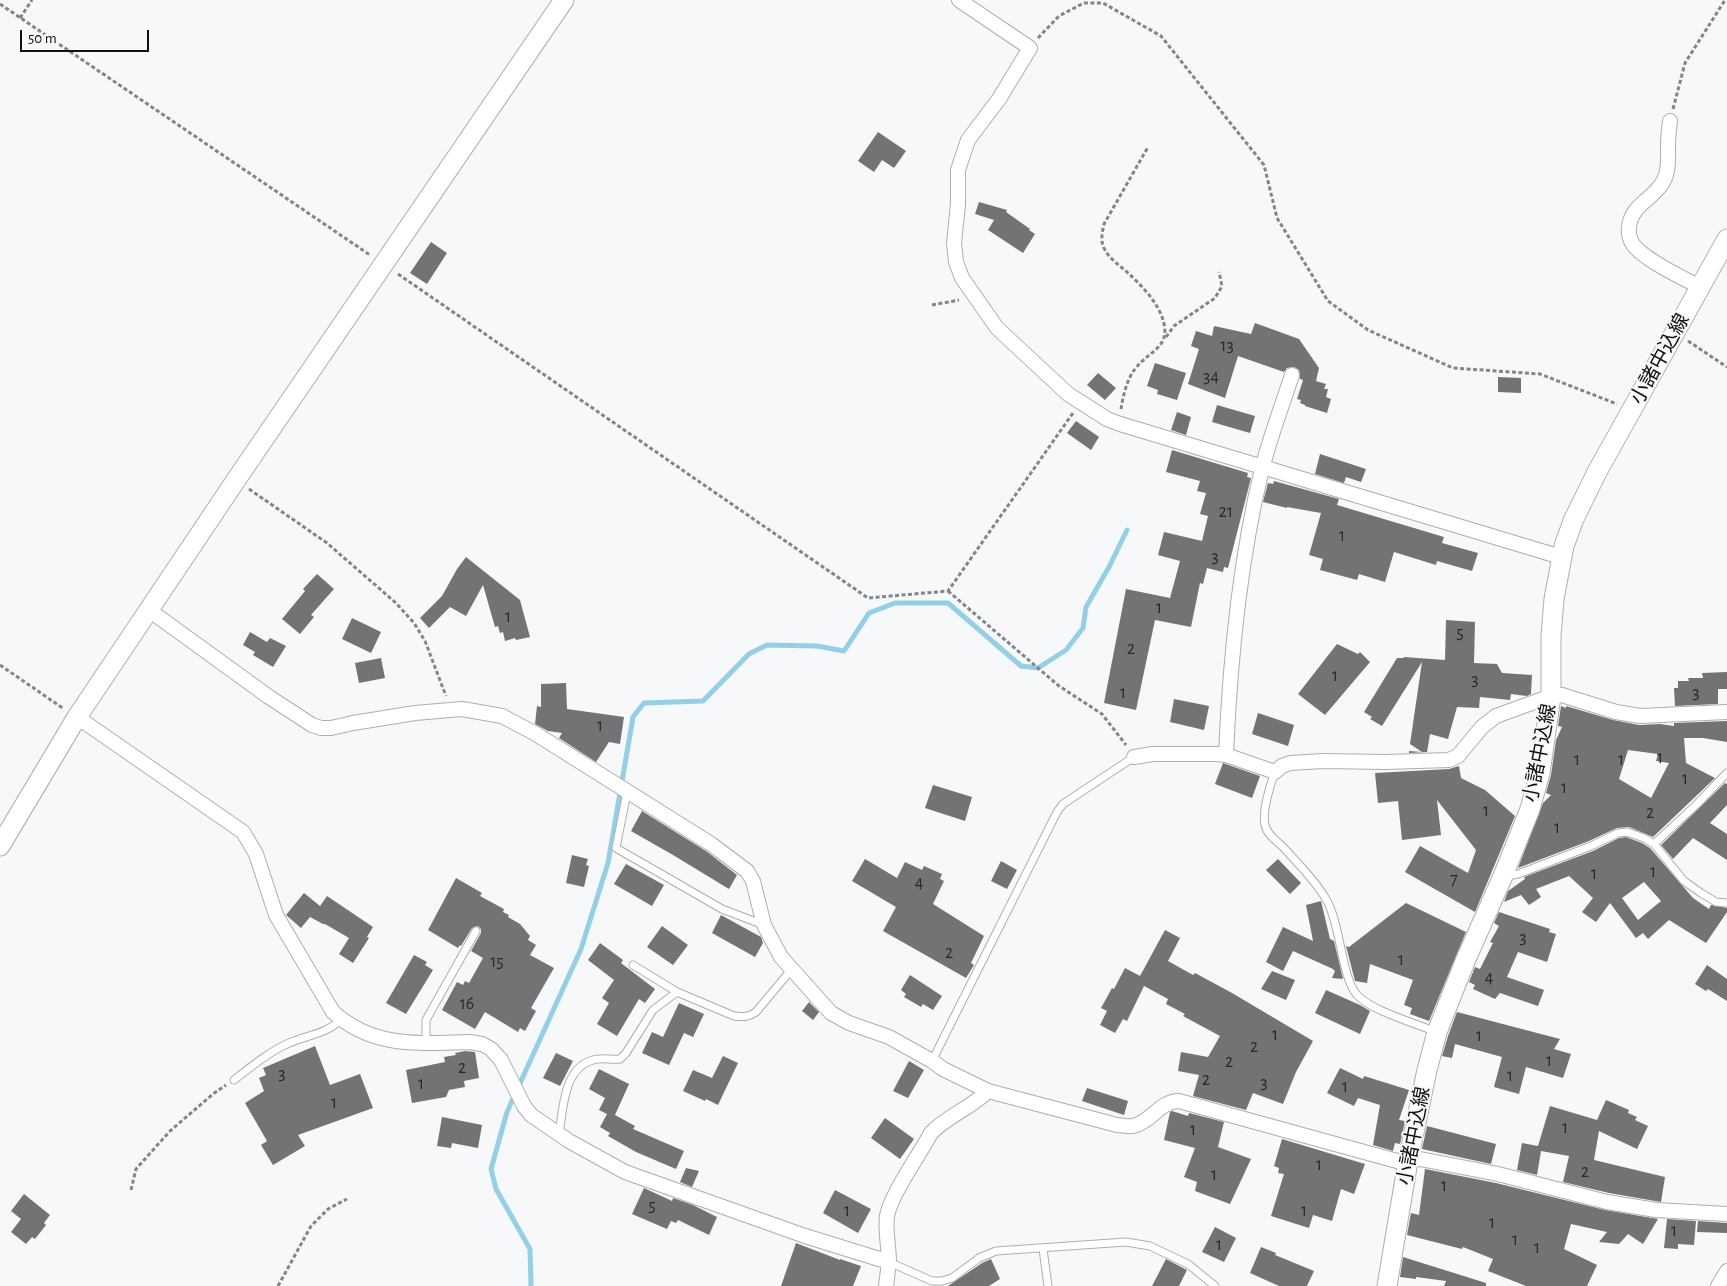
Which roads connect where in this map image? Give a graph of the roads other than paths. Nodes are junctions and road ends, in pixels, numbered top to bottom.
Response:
1 (564, 0) edge
2 (959, 0) edge
3 (1670, 121) road end
4 (1727, 239) edge
5 (1700, 288) junction
6 (1292, 374) dead end
7 (1262, 468) junction
8 (1561, 557) junction
9 (149, 610) junction
10 (1551, 696) junction
11 (1727, 712) edge
12 (76, 717) junction
13 (1226, 755) junction
14 (1134, 757) joint
15 (1275, 772) junction
16 (1727, 773) edge
17 (624, 789) junction
18 (1654, 844) junction
19 (0, 846) edge
20 (1504, 876) junction
21 (1727, 903) edge
22 (764, 925) junction
23 (476, 931) dead end
24 (633, 966) dead end
25 (791, 970) junction
26 (677, 992) junction
27 (342, 1019) junction
28 (1437, 1032) junction
29 (426, 1042) junction
30 (932, 1061) junction
31 (234, 1080) road end
32 (988, 1091) junction
33 (559, 1134) junction
34 (1408, 1161) junction
35 (1727, 1214) edge
36 (1043, 1249) junction
37 (889, 1262) junction
38 (1727, 1271) edge
39 (886, 1286) edge
40 (1048, 1286) edge
41 (1215, 1286) edge
42 (1387, 1286) edge
43 (1718, 1286) edge

1 - 9 main road
2 - 7 street
3 - 5 street
4 - 5 main road, 小諸中込線
5 - 8 main road, 小諸中込線
6 - 7 street
7 - 8 street
7 - 13 street
8 - 10 main road, 小諸中込線
9 - 12 main road
9 - 17 street
10 - 11 street
10 - 15 street
10 - 20 main road, 小諸中込線
12 - 19 main road
12 - 27 street
13 - 14 street
13 - 15 street
14 - 30 lane
15 - 28 lane
16 - 18 lane
17 - 22 street
17 - 22 lane
18 - 20 lane
18 - 21 lane
20 - 28 main road, 小諸中込線
22 - 25 street
23 - 29 lane
24 - 26 lane
25 - 26 lane
25 - 30 street
26 - 33 lane
27 - 29 street
27 - 31 lane
28 - 34 main road, 小諸中込線
29 - 33 street
30 - 32 street
32 - 34 street
32 - 37 street
33 - 37 street
34 - 35 street
34 - 42 main road, 小諸中込線
36 - 37 lane
36 - 40 lane
36 - 41 lane
37 - 39 street
38 - 43 street

